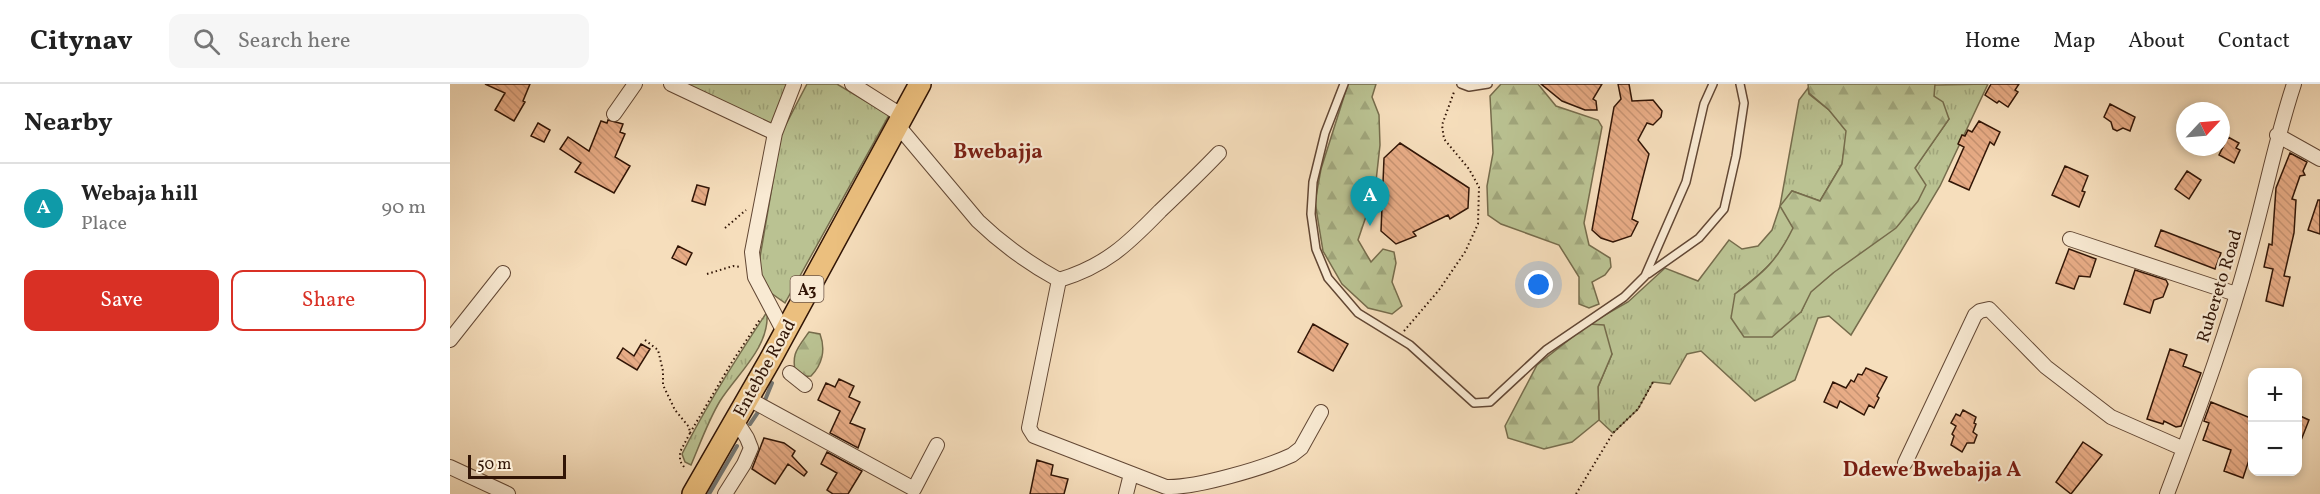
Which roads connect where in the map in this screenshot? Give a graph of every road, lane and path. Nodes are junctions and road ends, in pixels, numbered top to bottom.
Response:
1 (635, 84) edge
2 (671, 84) edge
3 (794, 84) edge
4 (852, 84) edge
5 (920, 84) edge
6 (1344, 84) edge
7 (1460, 84) edge
8 (1488, 84) edge
9 (1713, 84) edge
10 (1740, 84) edge
11 (2294, 84) edge
12 (614, 114) dead end
13 (901, 122) junction
14 (775, 133) junction
15 (2277, 135) junction
16 (1219, 153) dead end
17 (2320, 159) edge
18 (2070, 239) dead end
19 (752, 269) junction
20 (503, 273) dead end
21 (707, 274) dead end
22 (1645, 276) junction
23 (1059, 280) junction
24 (2236, 294) junction
25 (769, 305) junction
26 (784, 332) junction
27 (1399, 338) junction
28 (450, 340) edge
29 (645, 340) dead end
30 (790, 373) dead end
31 (1653, 382) dead end
32 (805, 385) dead end
33 (747, 398) junction
34 (1322, 412) dead end
35 (735, 419) junction
36 (690, 433) junction
37 (937, 445) dead end
38 (2184, 449) junction
39 (1905, 464) dead end
40 (684, 467) dead end
41 (455, 469) edge
42 (1131, 474) junction
43 (450, 483) edge
44 (913, 491) edge
45 (508, 494) edge
46 (693, 494) edge
47 (725, 494) edge
48 (1126, 494) edge
49 (1576, 494) edge
50 (2167, 494) edge

1 - 12 street
2 - 14 street
3 - 14 street
4 - 13 street
5 - 13 main road, Entebbe Road / A3
6 - 27 lane
7 - 8 lane
7 - 27 path
9 - 22 lane
10 - 22 lane
11 - 15 street, Rubereto Road
13 - 23 street
13 - 26 main road, Entebbe Road / A3
14 - 19 street
15 - 17 street
15 - 24 street, Rubereto Road
16 - 23 street
18 - 24 street
19 - 21 path
19 - 25 street
20 - 28 street
22 - 27 lane
23 - 42 street
24 - 38 street, Rubereto Road
25 - 26 street
25 - 36 path
26 - 33 main road, Entebbe Road / A3
29 - 36 path
30 - 32 street
31 - 49 path
33 - 35 main road, Entebbe Road / A3
33 - 44 street
34 - 42 street
35 - 46 main road, Entebbe Road / A3
35 - 47 street
36 - 40 path
37 - 44 street
38 - 39 street
38 - 50 street, Rubereto Road
41 - 43 street
41 - 45 street
42 - 48 street

